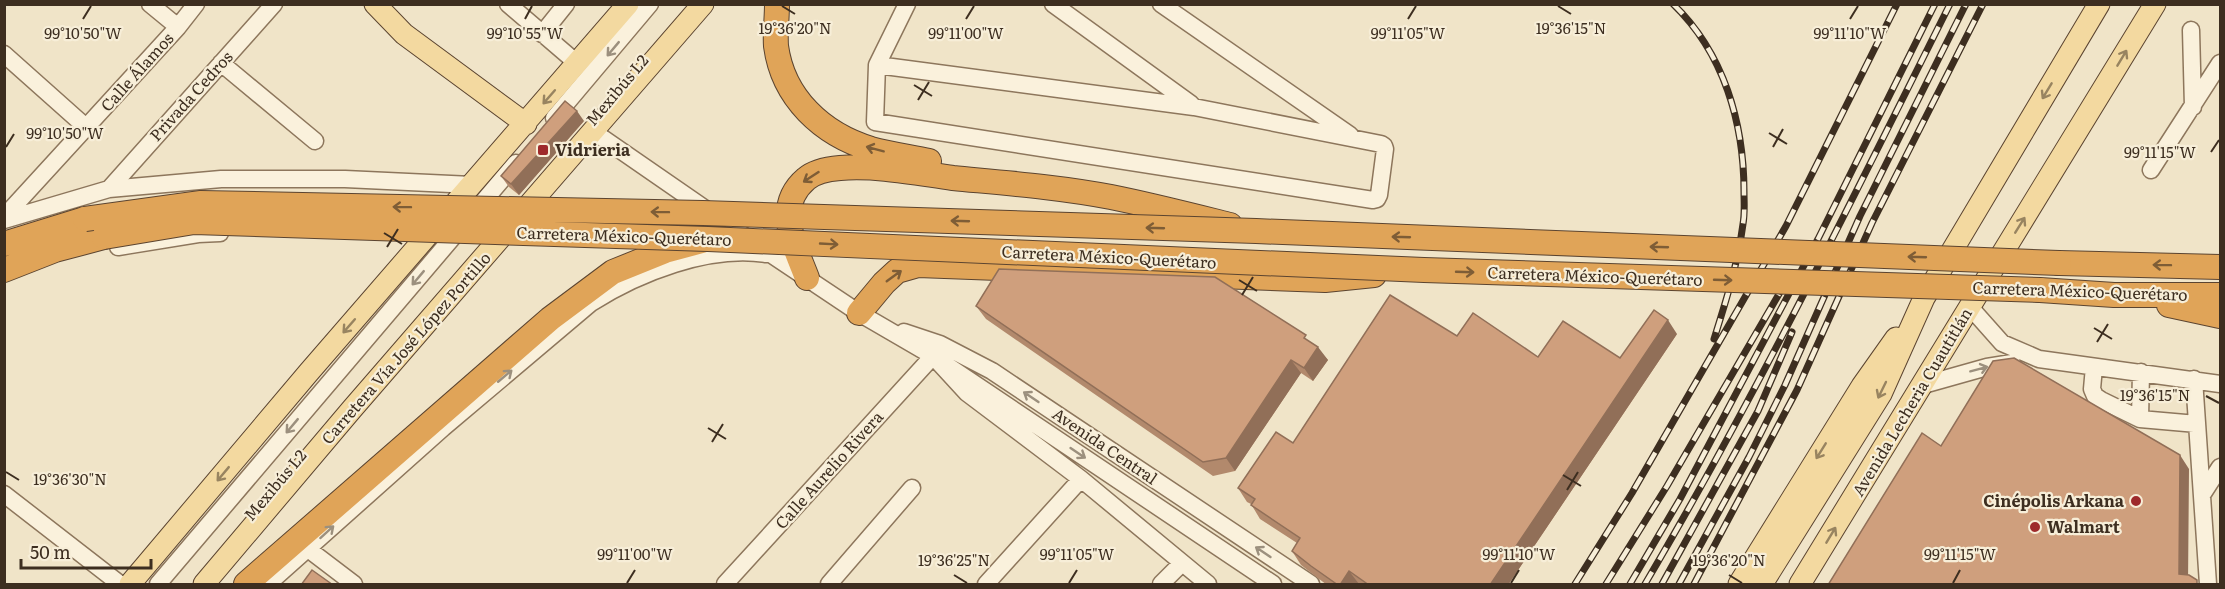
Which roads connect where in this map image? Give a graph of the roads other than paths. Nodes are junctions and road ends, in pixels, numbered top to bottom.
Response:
1 (150, 4) edge
2 (196, 4) edge
3 (274, 4) edge
4 (375, 4) edge
5 (508, 4) edge
6 (650, 4) edge
7 (690, 4) edge
8 (703, 4) edge
9 (777, 4) edge
10 (907, 4) edge
11 (1053, 4) edge
12 (1161, 4) edge
13 (2099, 4) edge
14 (2155, 4) edge
15 (628, 5) edge
16 (562, 6) edge
17 (178, 27) junction
18 (2191, 30) dead end
19 (542, 34) junction
20 (4, 54) edge
21 (221, 63) junction
22 (2220, 63) edge
23 (578, 64) junction
24 (877, 65) junction
25 (1194, 106) junction
26 (2193, 107) junction
27 (87, 128) junction
28 (534, 128) junction
29 (594, 132) junction
30 (1356, 139) junction
31 (315, 141) dead end
32 (527, 150) edge
33 (2151, 170) dead end
34 (472, 185) junction
35 (109, 189) junction
36 (1076, 191) junction
37 (6, 229) edge
38 (1256, 231) junction
39 (427, 237) junction
40 (708, 239) junction
41 (772, 255) junction
42 (36, 257) junction
43 (2220, 267) edge
44 (4, 270) edge
45 (1424, 270) junction
46 (807, 278) junction
47 (2114, 295) junction
48 (2220, 295) edge
49 (1970, 307) junction
50 (859, 313) junction
51 (2220, 316) edge
52 (889, 329) junction
53 (933, 356) junction
54 (2039, 359) junction
55 (2094, 367) junction
56 (2141, 372) junction
57 (2194, 379) junction
58 (2220, 384) edge
59 (1923, 385) junction
60 (2140, 419) junction
61 (2197, 424) junction
62 (2220, 467) edge
63 (1081, 479) junction
64 (912, 488) dead end
65 (4, 494) edge
66 (2202, 495) junction
67 (308, 549) junction
68 (1182, 563) junction
69 (1750, 580) edge
70 (120, 585) edge
71 (130, 585) edge
72 (158, 585) edge
73 (191, 585) edge
74 (204, 585) edge
75 (246, 585) edge
76 (268, 585) edge
77 (354, 585) edge
78 (725, 585) edge
79 (829, 585) edge
80 (986, 585) edge
81 (1161, 585) edge
82 (1208, 585) edge
83 (1273, 585) edge
84 (1311, 585) edge
85 (1800, 585) edge
86 (2208, 585) edge

1 - 17 street
2 - 17 street, Calle Álamos
3 - 21 street, Privada Cedros
4 - 28 main road
5 - 19 street
6 -> 28 street, Mexibús L2
7 - 73 street, Mexibús L2
8 - 29 main road, Carretera Vía José López Portillo
36 -> 9 highway
10 - 24 street
11 - 25 street
12 - 30 street
13 -> 69 main road
49 -> 14 main road, Avenida Lecheria Cuautitlán
15 - 23 main road
16 - 19 street
17 - 27 street, Calle Álamos
18 - 26 street
19 - 23 street
20 - 27 street
21 - 31 street
21 - 35 street, Privada Cedros
22 - 26 street
23 -> 28 main road
24 - 25 street
24 - 30 street
25 - 30 street
26 - 33 street
27 - 37 street, Calle Álamos
28 - 34 main road
29 - 41 street, Avenida Central
29 - 74 main road, Carretera Vía José López Portillo
32 -> 72 street, Mexibús L2
34 - 35 street
34 - 39 main road
35 - 37 street
36 - 38 highway, bridge
36 -> 46 highway
38 -> 37 highway, Carretera México-Querétaro, bridge
43 -> 38 highway, Carretera México-Querétaro, bridge
39 - 42 street
39 -> 71 main road
40 - 42 highway, Carretera México-Querétaro, bridge
40 -> 45 highway, Carretera México-Querétaro, bridge
40 - 75 highway
41 - 46 street, Avenida Central
67 -> 41 street
42 - 44 highway, Carretera México-Querétaro
45 -> 47 highway, Carretera México-Querétaro, bridge
50 -> 45 highway, bridge
46 - 50 street, Avenida Central
47 - 48 highway, Carretera México-Querétaro
47 - 51 highway
49 - 54 street
49 - 59 main road, Avenida Lecheria Cuautitlán
50 - 52 street, Avenida Central
52 - 53 street, Avenida Central
84 -> 52 street, Avenida Central
53 - 63 street
53 - 78 street, Calle Aurelio Rivera
53 -> 83 street, Avenida Central
54 - 55 street
59 -> 54 street
55 - 56 street
55 - 60 street
56 - 57 street
56 - 60 street
57 - 58 street
57 - 61 street
85 -> 59 main road, Avenida Lecheria Cuautitlán
60 - 61 street
61 - 66 street
62 - 66 street
63 - 68 street
63 - 80 street
64 - 79 street
65 - 70 street
66 - 86 street
67 - 76 street
67 - 77 street
68 - 81 street
68 - 82 street

